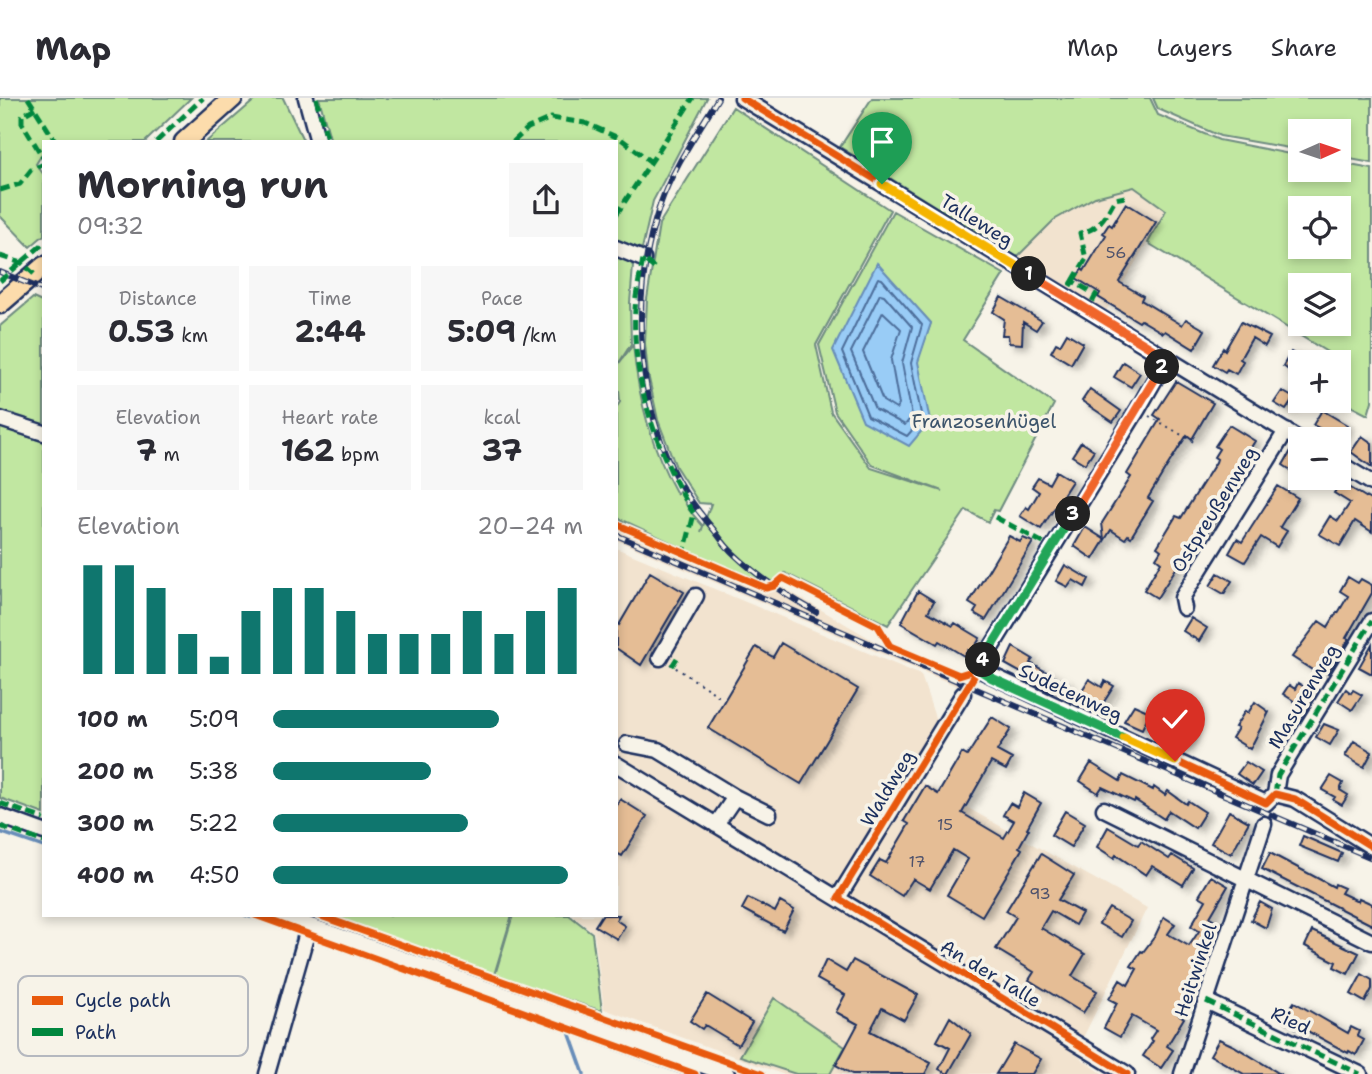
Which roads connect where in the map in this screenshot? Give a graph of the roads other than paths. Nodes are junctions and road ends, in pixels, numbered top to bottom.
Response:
1 (233, 98) edge
2 (294, 98) edge
3 (306, 98) edge
4 (742, 98) edge
5 (311, 123) junction
6 (186, 140) edge
7 (317, 140) edge
8 (618, 249) edge
9 (643, 259) dead end
10 (42, 268) edge
11 (0, 304) edge
12 (1167, 358) junction
13 (0, 419) edge
14 (1286, 431) joint
15 (42, 432) edge
16 (1351, 470) edge
17 (1372, 483) edge
18 (696, 596) dead end
19 (1184, 608) dead end
20 (1372, 621) edge
21 (660, 658) road end
22 (963, 694) dead end
23 (627, 744) dead end
24 (618, 765) edge
25 (1275, 794) junction
26 (734, 797) junction
27 (1104, 809) dead end
28 (769, 814) dead end
29 (0, 816) edge
30 (1264, 824) dead end
31 (716, 825) junction
32 (42, 831) edge
33 (1372, 846) edge
34 (1245, 878) junction
35 (838, 898) junction
36 (285, 917) edge
37 (309, 926) junction
38 (1372, 942) edge
39 (1206, 1001) junction
40 (267, 1074) edge
41 (727, 1074) edge
42 (1127, 1074) edge
43 (1182, 1074) edge
44 (1360, 1074) edge

1 - 6 main road
2 - 5 street
3 - 5 street
4 - 12 street, Talleweg
5 - 7 street
8 - 9 street
10 - 11 main road
12 - 14 street, Talleweg
12 - 25 street, Sudetenweg
13 - 15 street
14 - 19 street, Ostpreußenweg
16 - 17 street
18 - 21 street
20 - 25 street, Masurenweg
22 - 35 street, Waldweg
23 - 26 street
24 - 31 street, An der Talle
25 - 33 street, Sudetenweg
26 - 28 street
26 - 31 street
27 - 34 street
29 - 32 street
30 - 34 street, Heitwinkel
31 - 35 street, An der Talle
34 - 38 street
34 - 39 street, Heitwinkel
35 - 42 street, An der Talle
36 - 37 street
37 - 40 street
37 - 41 street
39 - 43 street, Heitwinkel
39 - 44 street, Ried

